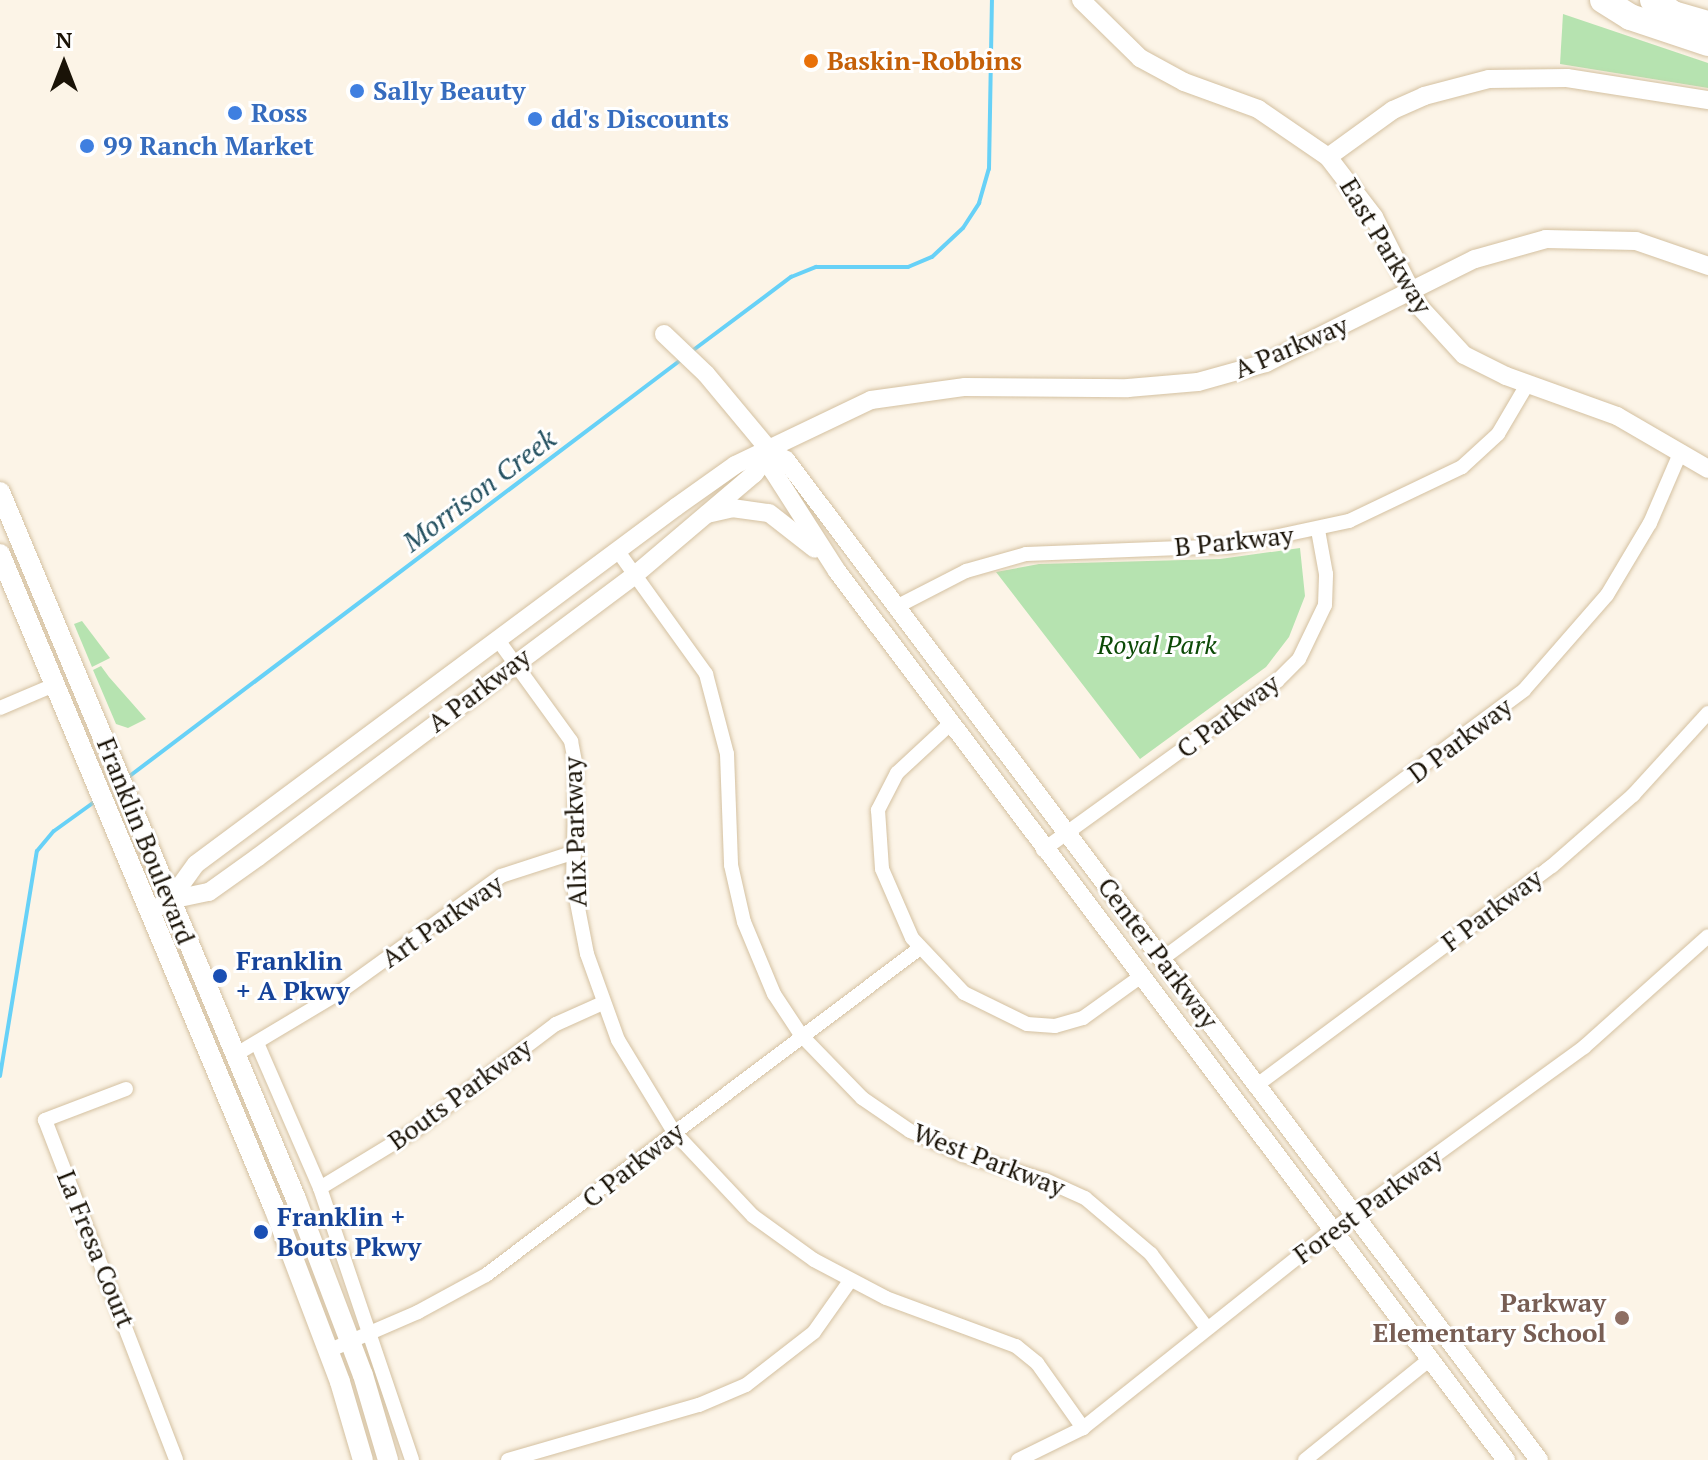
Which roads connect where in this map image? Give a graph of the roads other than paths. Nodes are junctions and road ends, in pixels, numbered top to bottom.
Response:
1 (1081, 0) edge
2 (1603, 0) edge
3 (1653, 0) edge
4 (1708, 24) edge
5 (1708, 43) edge
6 (1708, 100) edge
7 (1328, 157) junction
8 (1708, 266) edge
9 (1410, 291) junction
10 (664, 334) dead end
11 (1528, 383) junction
12 (1681, 451) junction
13 (771, 452) junction
14 (1708, 469) edge
15 (0, 492) edge
16 (705, 515) junction
17 (1318, 530) junction
18 (617, 550) junction
19 (0, 554) edge
20 (837, 571) junction
21 (636, 574) junction
22 (896, 607) junction
23 (498, 640) junction
24 (515, 662) junction
25 (54, 685) junction
26 (0, 708) edge
27 (1708, 713) edge
28 (950, 724) junction
29 (1068, 833) junction
30 (1043, 850) junction
31 (575, 852) junction
32 (170, 900) junction
33 (150, 912) junction
34 (1708, 936) edge
35 (920, 948) junction
36 (1162, 959) junction
37 (1140, 977) junction
38 (603, 1003) junction
39 (801, 1035) junction
40 (257, 1043) junction
41 (235, 1055) junction
42 (1257, 1085) junction
43 (126, 1089) dead end
44 (674, 1132) junction
45 (320, 1188) junction
46 (1352, 1216) junction
47 (1331, 1231) junction
48 (850, 1281) junction
49 (1207, 1328) junction
50 (372, 1333) junction
51 (350, 1343) junction
52 (328, 1351) junction
53 (1430, 1359) junction
54 (1083, 1428) junction
55 (176, 1460) edge
56 (363, 1460) edge
57 (388, 1460) edge
58 (412, 1460) edge
59 (508, 1460) edge
60 (1018, 1460) edge
61 (1305, 1460) edge
62 (1506, 1460) edge
63 (1539, 1460) edge

1 - 7 street, East Parkway
2 - 5 highway
3 - 4 highway
6 - 7 street
7 - 9 street, East Parkway
8 - 9 street, A Parkway
9 - 11 street, East Parkway
9 - 13 street, A Parkway
10 - 13 street, Center Parkway
11 - 12 street, East Parkway
11 - 17 street, B Parkway
12 - 14 street, East Parkway
12 - 36 street, D Parkway
13 - 16 street, A Parkway
13 - 18 street, A Parkway
13 - 20 street, Center Parkway
13 - 22 street, Center Parkway
15 - 32 main road, Franklin Boulevard
16 - 20 street
16 - 21 street, A Parkway
17 - 22 street, B Parkway
17 - 29 street, C Parkway
18 - 21 street, West Parkway
18 - 23 street, A Parkway
19 - 25 main road, Franklin Boulevard
20 - 28 street, Center Parkway
21 - 24 street, A Parkway
21 - 39 street, West Parkway
22 - 29 street, Center Parkway
23 - 24 street, Alix Parkway
23 - 32 street, A Parkway
24 - 31 street, Alix Parkway
24 - 32 street, A Parkway
25 - 26 street
25 - 33 main road, Franklin Boulevard
27 - 42 street, F Parkway
28 - 30 street, Center Parkway
28 - 35 street
29 - 30 street, C Parkway
29 - 36 street, Center Parkway
30 - 37 street, Center Parkway
31 - 38 street, Alix Parkway
31 - 40 street, Art Parkway
32 - 33 street, A Parkway
32 - 41 main road, Franklin Boulevard
33 - 52 main road, Franklin Boulevard
34 - 46 street, Forest Parkway
35 - 37 street
35 - 39 street, C Parkway
36 - 42 street, Center Parkway
37 - 47 street, Center Parkway
38 - 44 street, Alix Parkway
38 - 45 street, Bouts Parkway
39 - 44 street, C Parkway
39 - 49 street, West Parkway
40 - 41 street, Art Parkway
40 - 45 street
41 - 51 main road, Franklin Boulevard
42 - 46 street, Center Parkway
43 - 55 street, La Fresa Court
44 - 48 street, Alix Parkway
44 - 50 street, C Parkway
45 - 50 street
46 - 47 street, Forest Parkway
46 - 63 street, Center Parkway
47 - 49 street, Forest Parkway
47 - 53 street, Center Parkway
48 - 54 street, Alix Parkway
48 - 59 street
49 - 54 street, Forest Parkway
50 - 51 street, C Parkway
50 - 58 street
51 - 52 street, C Parkway
51 - 57 main road, Franklin Boulevard
52 - 56 main road, Franklin Boulevard
53 - 61 street
53 - 62 street, Center Parkway
54 - 60 street, Forest Parkway

